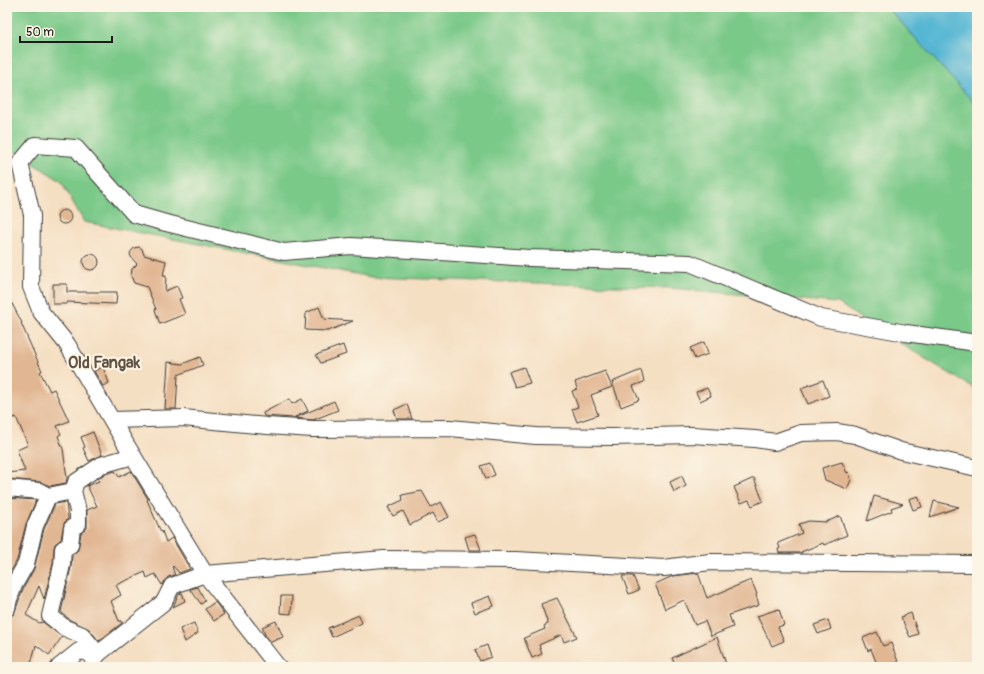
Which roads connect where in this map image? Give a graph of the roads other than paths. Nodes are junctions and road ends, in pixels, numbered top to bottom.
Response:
1 (977, 342) edge
2 (112, 420) junction
3 (133, 456) junction
4 (977, 468) edge
5 (7, 488) edge
6 (73, 492) junction
7 (48, 496) junction
8 (977, 564) edge
9 (205, 574) junction
10 (7, 608) edge
11 (96, 660) edge
12 (59, 667) edge
13 (278, 667) edge

1 - 2 street
2 - 3 street
2 - 4 street
3 - 6 street
3 - 9 street
5 - 7 street
6 - 7 street
6 - 11 street
7 - 10 street
8 - 9 street
9 - 11 street
9 - 13 street
11 - 12 street

